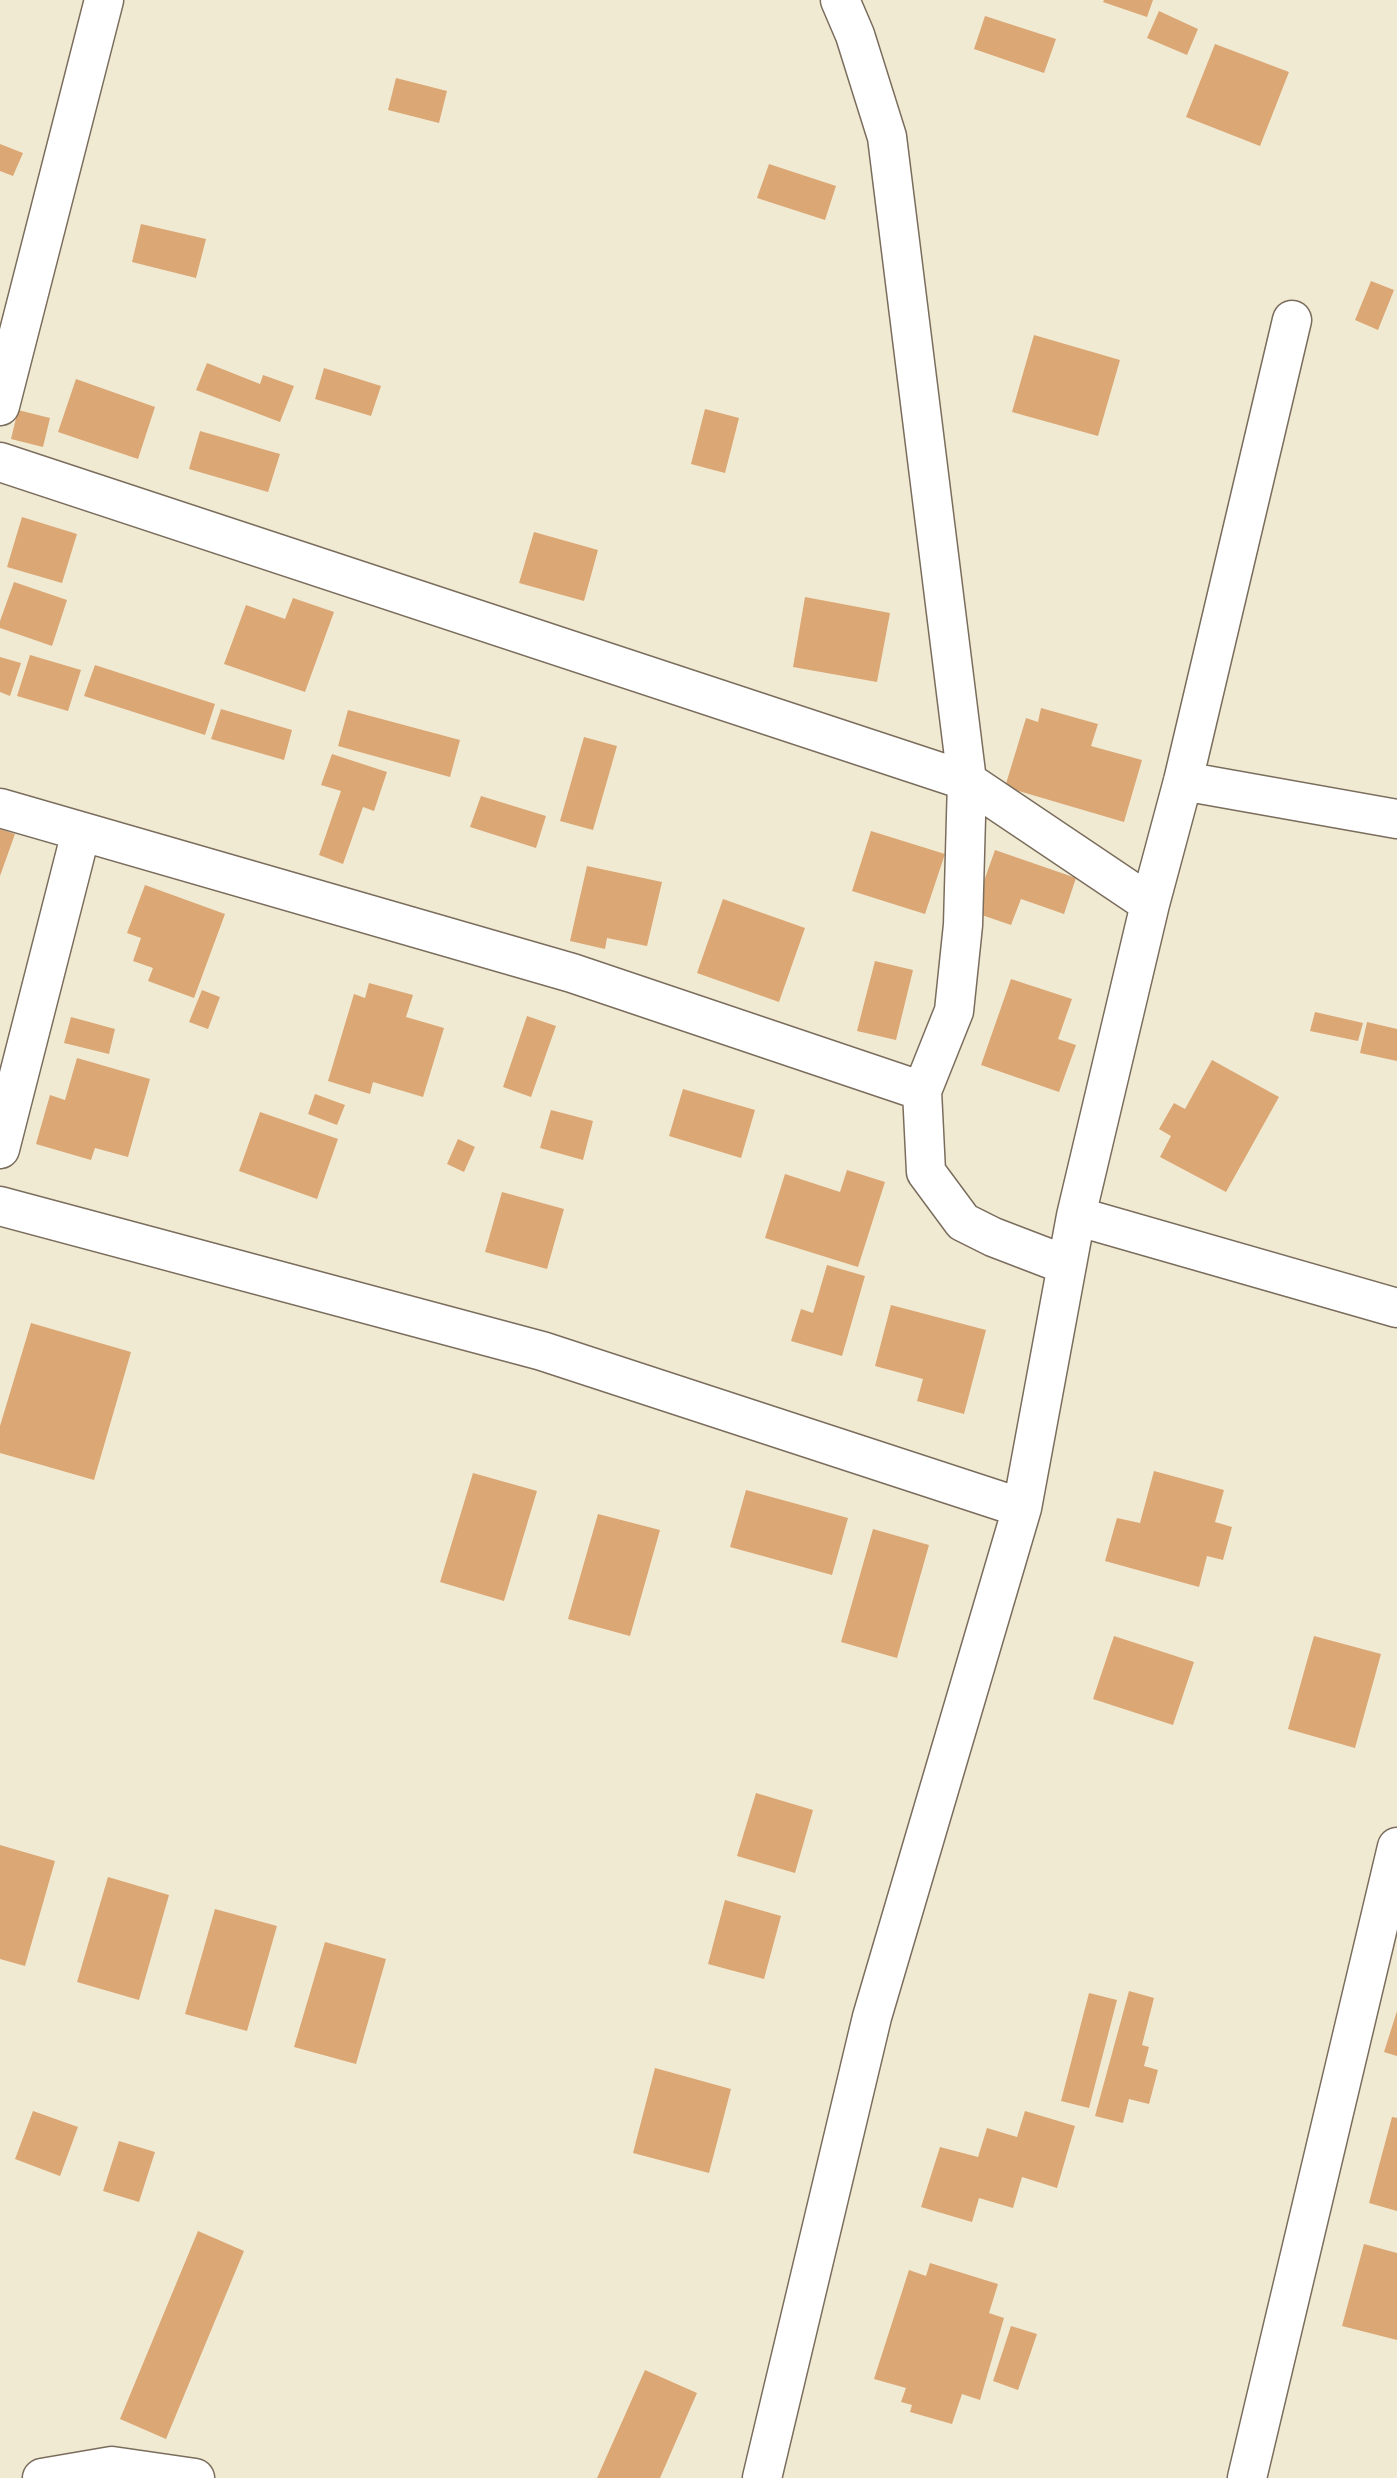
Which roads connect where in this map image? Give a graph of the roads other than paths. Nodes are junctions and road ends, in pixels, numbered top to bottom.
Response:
1 (104, 0) edge
2 (840, 0) edge
3 (1292, 320) dead end
4 (0, 407) edge
5 (0, 462) edge
6 (967, 781) junction
7 (1183, 781) junction
8 (0, 808) edge
9 (1397, 819) edge
10 (81, 832) junction
11 (1150, 904) junction
12 (922, 1091) junction
13 (0, 1149) edge
14 (0, 1206) edge
15 (1076, 1216) junction
16 (1066, 1265) junction
17 (1397, 1308) edge
18 (1022, 1508) junction
19 (1397, 1847) edge
20 (42, 2478) edge
21 (195, 2478) edge
22 (762, 2478) edge
23 (1247, 2478) edge

1 - 4 street
2 - 6 street
3 - 7 street
5 - 6 street
6 - 11 street
6 - 12 street
7 - 9 street
7 - 11 street
8 - 10 street
10 - 12 street
10 - 13 street
11 - 15 street
12 - 16 street
14 - 18 street
15 - 16 street
15 - 17 street
16 - 18 street
18 - 22 street
19 - 23 street
20 - 21 street

